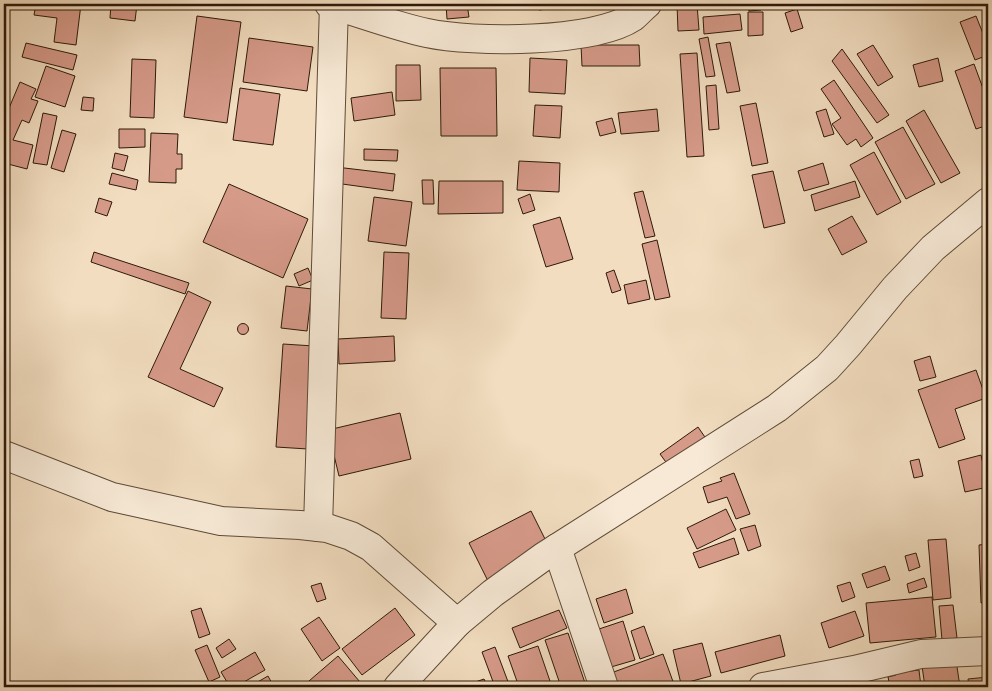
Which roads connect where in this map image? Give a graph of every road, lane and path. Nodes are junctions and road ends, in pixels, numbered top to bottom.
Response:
1 (647, 4) edge
2 (331, 5) edge
3 (988, 202) edge
4 (4, 455) edge
5 (318, 527) junction
6 (557, 548) junction
7 (457, 623) junction
8 (988, 651) edge
9 (398, 687) edge
10 (604, 687) edge
11 (763, 687) edge

1 - 2 street
2 - 5 street
3 - 6 street
4 - 5 street
5 - 7 street
6 - 7 street
6 - 10 street
7 - 9 street
8 - 11 street

